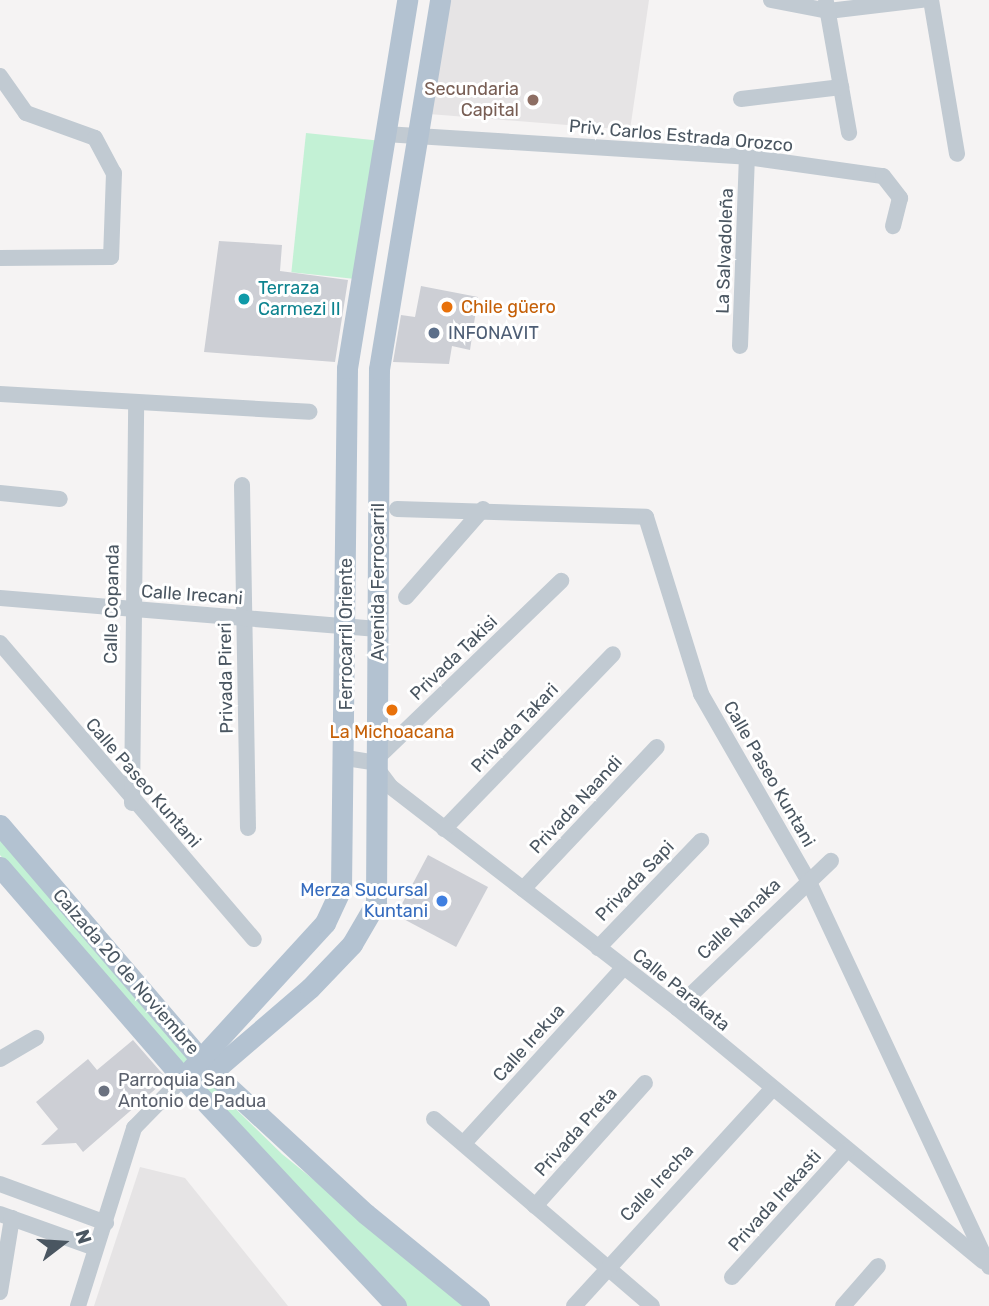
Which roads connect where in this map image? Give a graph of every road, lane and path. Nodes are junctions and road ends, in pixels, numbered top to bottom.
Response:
1 (407, 0) edge
2 (440, 0) edge
3 (771, 0) edge
4 (922, 0) edge
5 (931, 0) edge
6 (827, 6) edge
7 (0, 76) edge
8 (841, 87) junction
9 (740, 99) dead end
10 (385, 134) junction
11 (849, 134) dead end
12 (418, 137) junction
13 (957, 155) dead end
14 (747, 157) junction
15 (893, 226) dead end
16 (365, 252) junction
17 (0, 258) edge
18 (397, 260) junction
19 (740, 346) dead end
20 (0, 394) edge
21 (136, 404) junction
22 (309, 412) dead end
23 (346, 416) junction
24 (379, 420) junction
25 (242, 485) dead end
26 (0, 493) edge
27 (60, 499) dead end
28 (397, 509) dead end
29 (484, 509) junction
30 (562, 580) dead end
31 (406, 597) dead end
32 (0, 598) edge
33 (130, 609) junction
34 (245, 618) junction
35 (345, 625) junction
36 (381, 629) junction
37 (2, 649) edge
38 (613, 654) dead end
39 (657, 747) dead end
40 (346, 758) junction
41 (372, 762) junction
42 (132, 803) junction
43 (0, 825) edge
44 (248, 828) dead end
45 (444, 829) junction
46 (701, 841) dead end
47 (831, 861) dead end
48 (0, 867) edge
49 (808, 880) junction
50 (523, 889) junction
51 (254, 939) dead end
52 (598, 948) junction
53 (284, 964) junction
54 (623, 968) junction
55 (310, 988) junction
56 (677, 1007) junction
57 (36, 1038) dead end
58 (0, 1059) edge
59 (205, 1064) junction
60 (183, 1078) junction
61 (645, 1083) dead end
62 (772, 1089) junction
63 (434, 1119) dead end
64 (464, 1143) junction
65 (847, 1150) junction
66 (0, 1184) edge
67 (535, 1206) junction
68 (6, 1216) edge
69 (106, 1223) junction
70 (95, 1248) junction
71 (878, 1266) dead end
72 (988, 1266) edge
73 (606, 1267) junction
74 (732, 1278) dead end
75 (0, 1292) edge
76 (78, 1306) edge
77 (397, 1306) edge
78 (480, 1306) edge
79 (574, 1306) edge
80 (652, 1306) edge
81 (843, 1306) edge

1 - 10 main road, Ferrocarril Oriente
2 - 12 main road, Avenida Ferrocarril
3 - 6 street
4 - 6 street
5 - 13 street
6 - 8 street
7 - 17 street
8 - 9 street
8 - 11 street
10 - 12 street
10 - 16 main road, Ferrocarril Oriente
12 - 14 street, Priv. Carlos Estrada Orozco
12 - 18 main road, Avenida Ferrocarril
14 - 15 street, Priv. Carlos Estrada Orozco
14 - 19 street, La Salvadoleña
16 - 18 main road
16 - 23 main road, Ferrocarril Oriente
18 - 24 main road, Avenida Ferrocarril
20 - 21 street
21 - 22 street
21 - 33 street, Calle Copanda
23 - 24 main road
23 - 35 main road, Ferrocarril Oriente
24 - 36 main road, Avenida Ferrocarril
25 - 34 street, Privada Pireri
26 - 27 street
28 - 29 street, Calle Paseo Kuntani
29 - 31 street
29 - 49 street, Calle Paseo Kuntani
30 - 41 street, Privada Takisi
32 - 33 street, Calle Irecani
33 - 34 street, Calle Irecani
33 - 42 street, Calle Copanda
34 - 35 street, Calle Irecani
34 - 44 street, Privada Pireri
35 - 36 street, Calle Irecani
35 - 40 main road, Ferrocarril Oriente
36 - 41 main road, Avenida Ferrocarril
37 - 42 street, Calle Paseo Kuntani
38 - 45 street, Privada Takari
39 - 50 street, Privada Naandi
40 - 41 street
40 - 53 main road, Ferrocarril Oriente
41 - 45 street, Calle Parakata
41 - 55 main road, Avenida Ferrocarril
42 - 51 street, Calle Paseo Kuntani
43 - 59 main road, Calzada 20 de Noviembre
45 - 50 street, Calle Parakata
46 - 52 street, Privada Sapi
47 - 49 street, Calle Nanaka
48 - 60 main road, Calzada 20 de Noviembre
49 - 56 street, Calle Nanaka
49 - 72 street, Calle Paseo Kuntani
50 - 52 street, Calle Parakata
52 - 54 street, Calle Parakata
53 - 55 main road
53 - 59 main road, Ferrocarril Oriente
54 - 56 street, Calle Parakata
54 - 64 street, Calle Irekua
55 - 59 main road, Avenida Ferrocarril
56 - 62 street, Calle Parakata
57 - 58 street
59 - 60 main road, Avenida Ferrocarril
59 - 78 main road, Calzada 20 de Noviembre
60 - 69 street
60 - 77 main road, Calzada 20 de Noviembre
61 - 67 street, Privada Preta
62 - 65 street, Calle Parakata
62 - 73 street, Calle Irecha
63 - 64 street
64 - 67 street
65 - 72 street, Calle Parakata
65 - 74 street, Privada Irekasti
66 - 69 street
67 - 73 street
68 - 70 street
68 - 75 street
69 - 70 street
70 - 76 street
71 - 81 street
73 - 79 street, Calle Irecha
73 - 80 street

